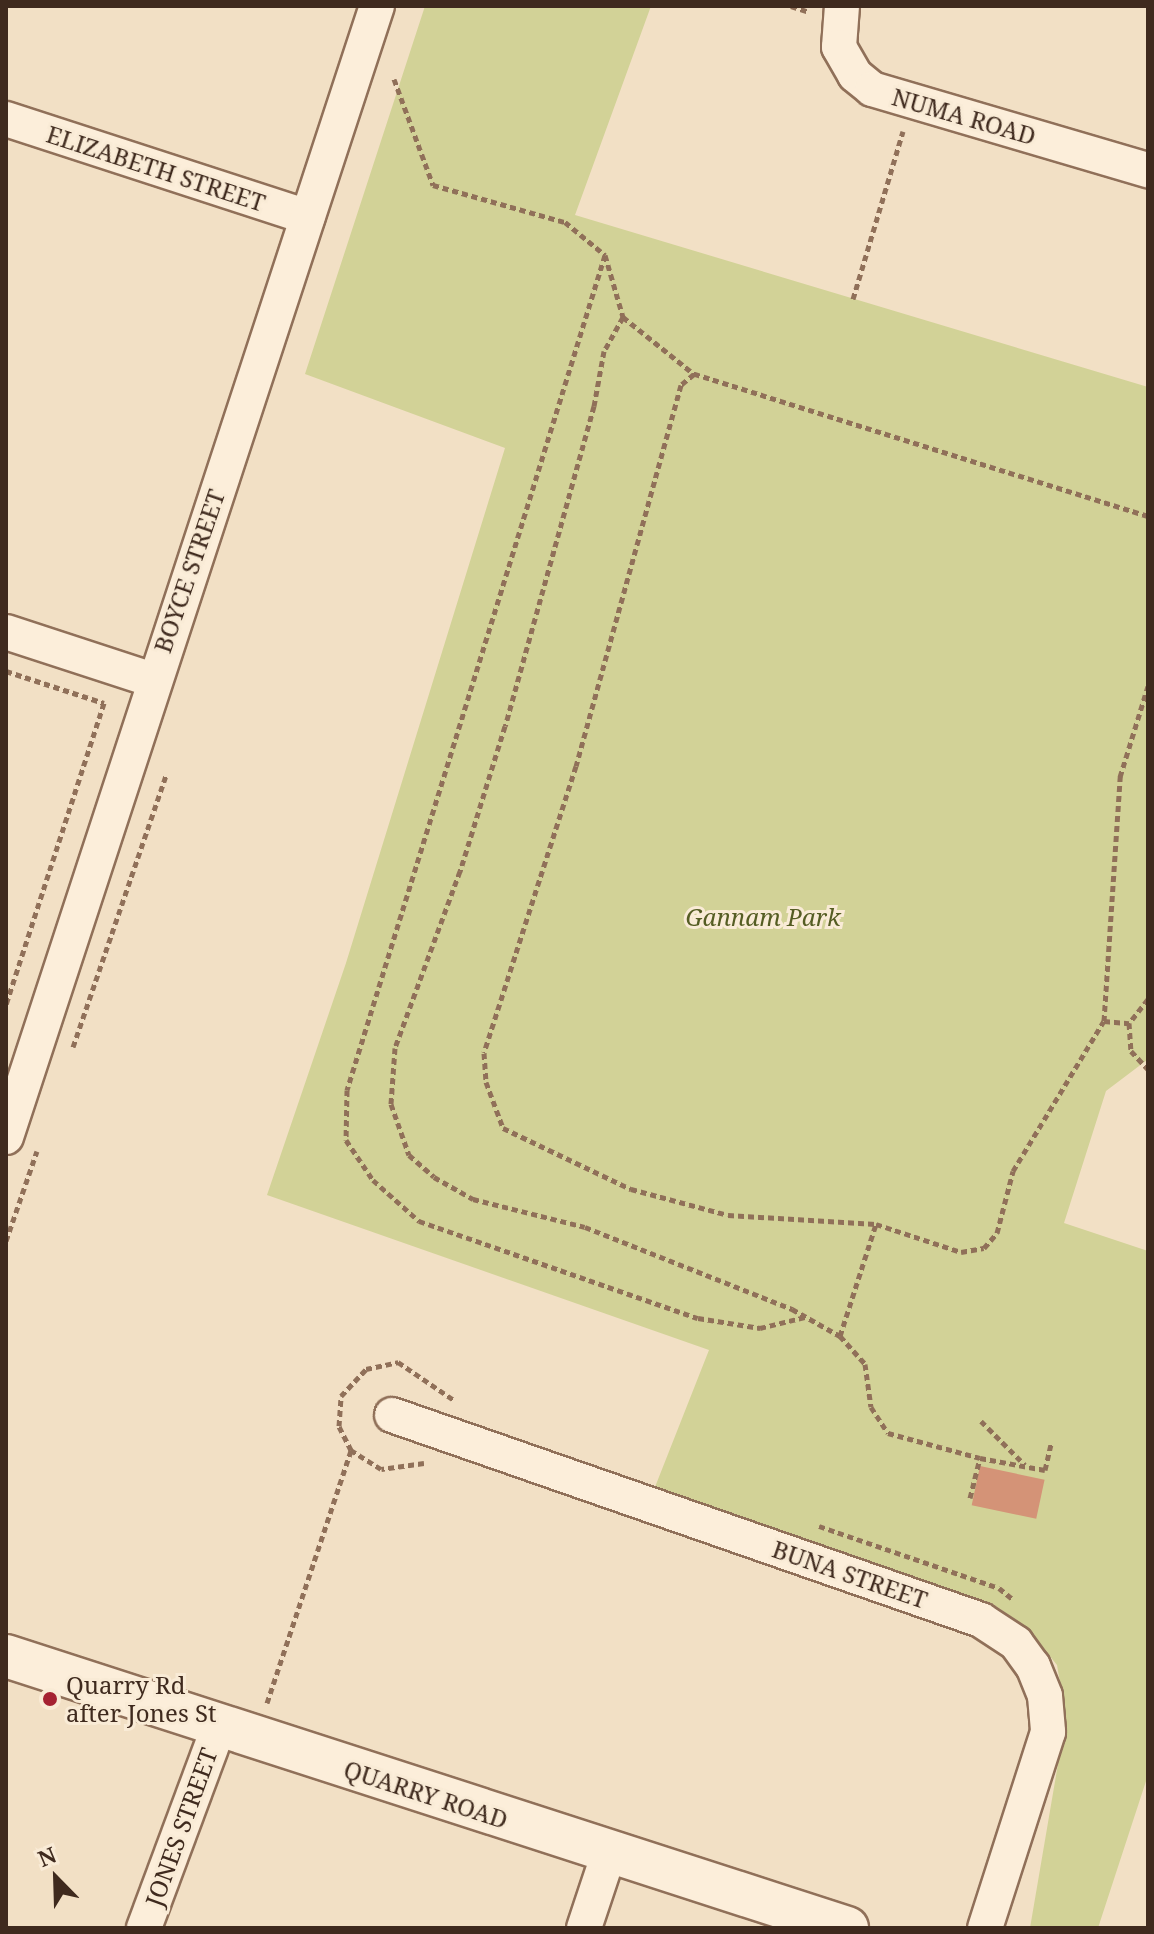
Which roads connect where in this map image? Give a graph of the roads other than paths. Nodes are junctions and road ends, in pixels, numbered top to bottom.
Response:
1 (377, 6) edge
2 (842, 6) edge
3 (6, 119) edge
4 (1148, 170) edge
5 (307, 217) junction
6 (6, 632) edge
7 (153, 680) junction
8 (6, 1137) edge
9 (392, 1415) dead end
10 (6, 1656) edge
11 (219, 1726) junction
12 (609, 1853) junction
13 (144, 1928) edge
14 (584, 1928) edge
15 (847, 1928) edge
16 (985, 1928) edge

1 - 5 street, BOYCE STREET
2 - 4 street, NUMA ROAD
3 - 5 street, ELIZABETH STREET
5 - 7 street, BOYCE STREET
6 - 7 street
7 - 8 street, BOYCE STREET
9 - 16 street, BUNA STREET
10 - 11 street, QUARRY ROAD
11 - 12 street, QUARRY ROAD
11 - 13 street, JONES STREET
12 - 14 street
12 - 15 street, QUARRY ROAD

